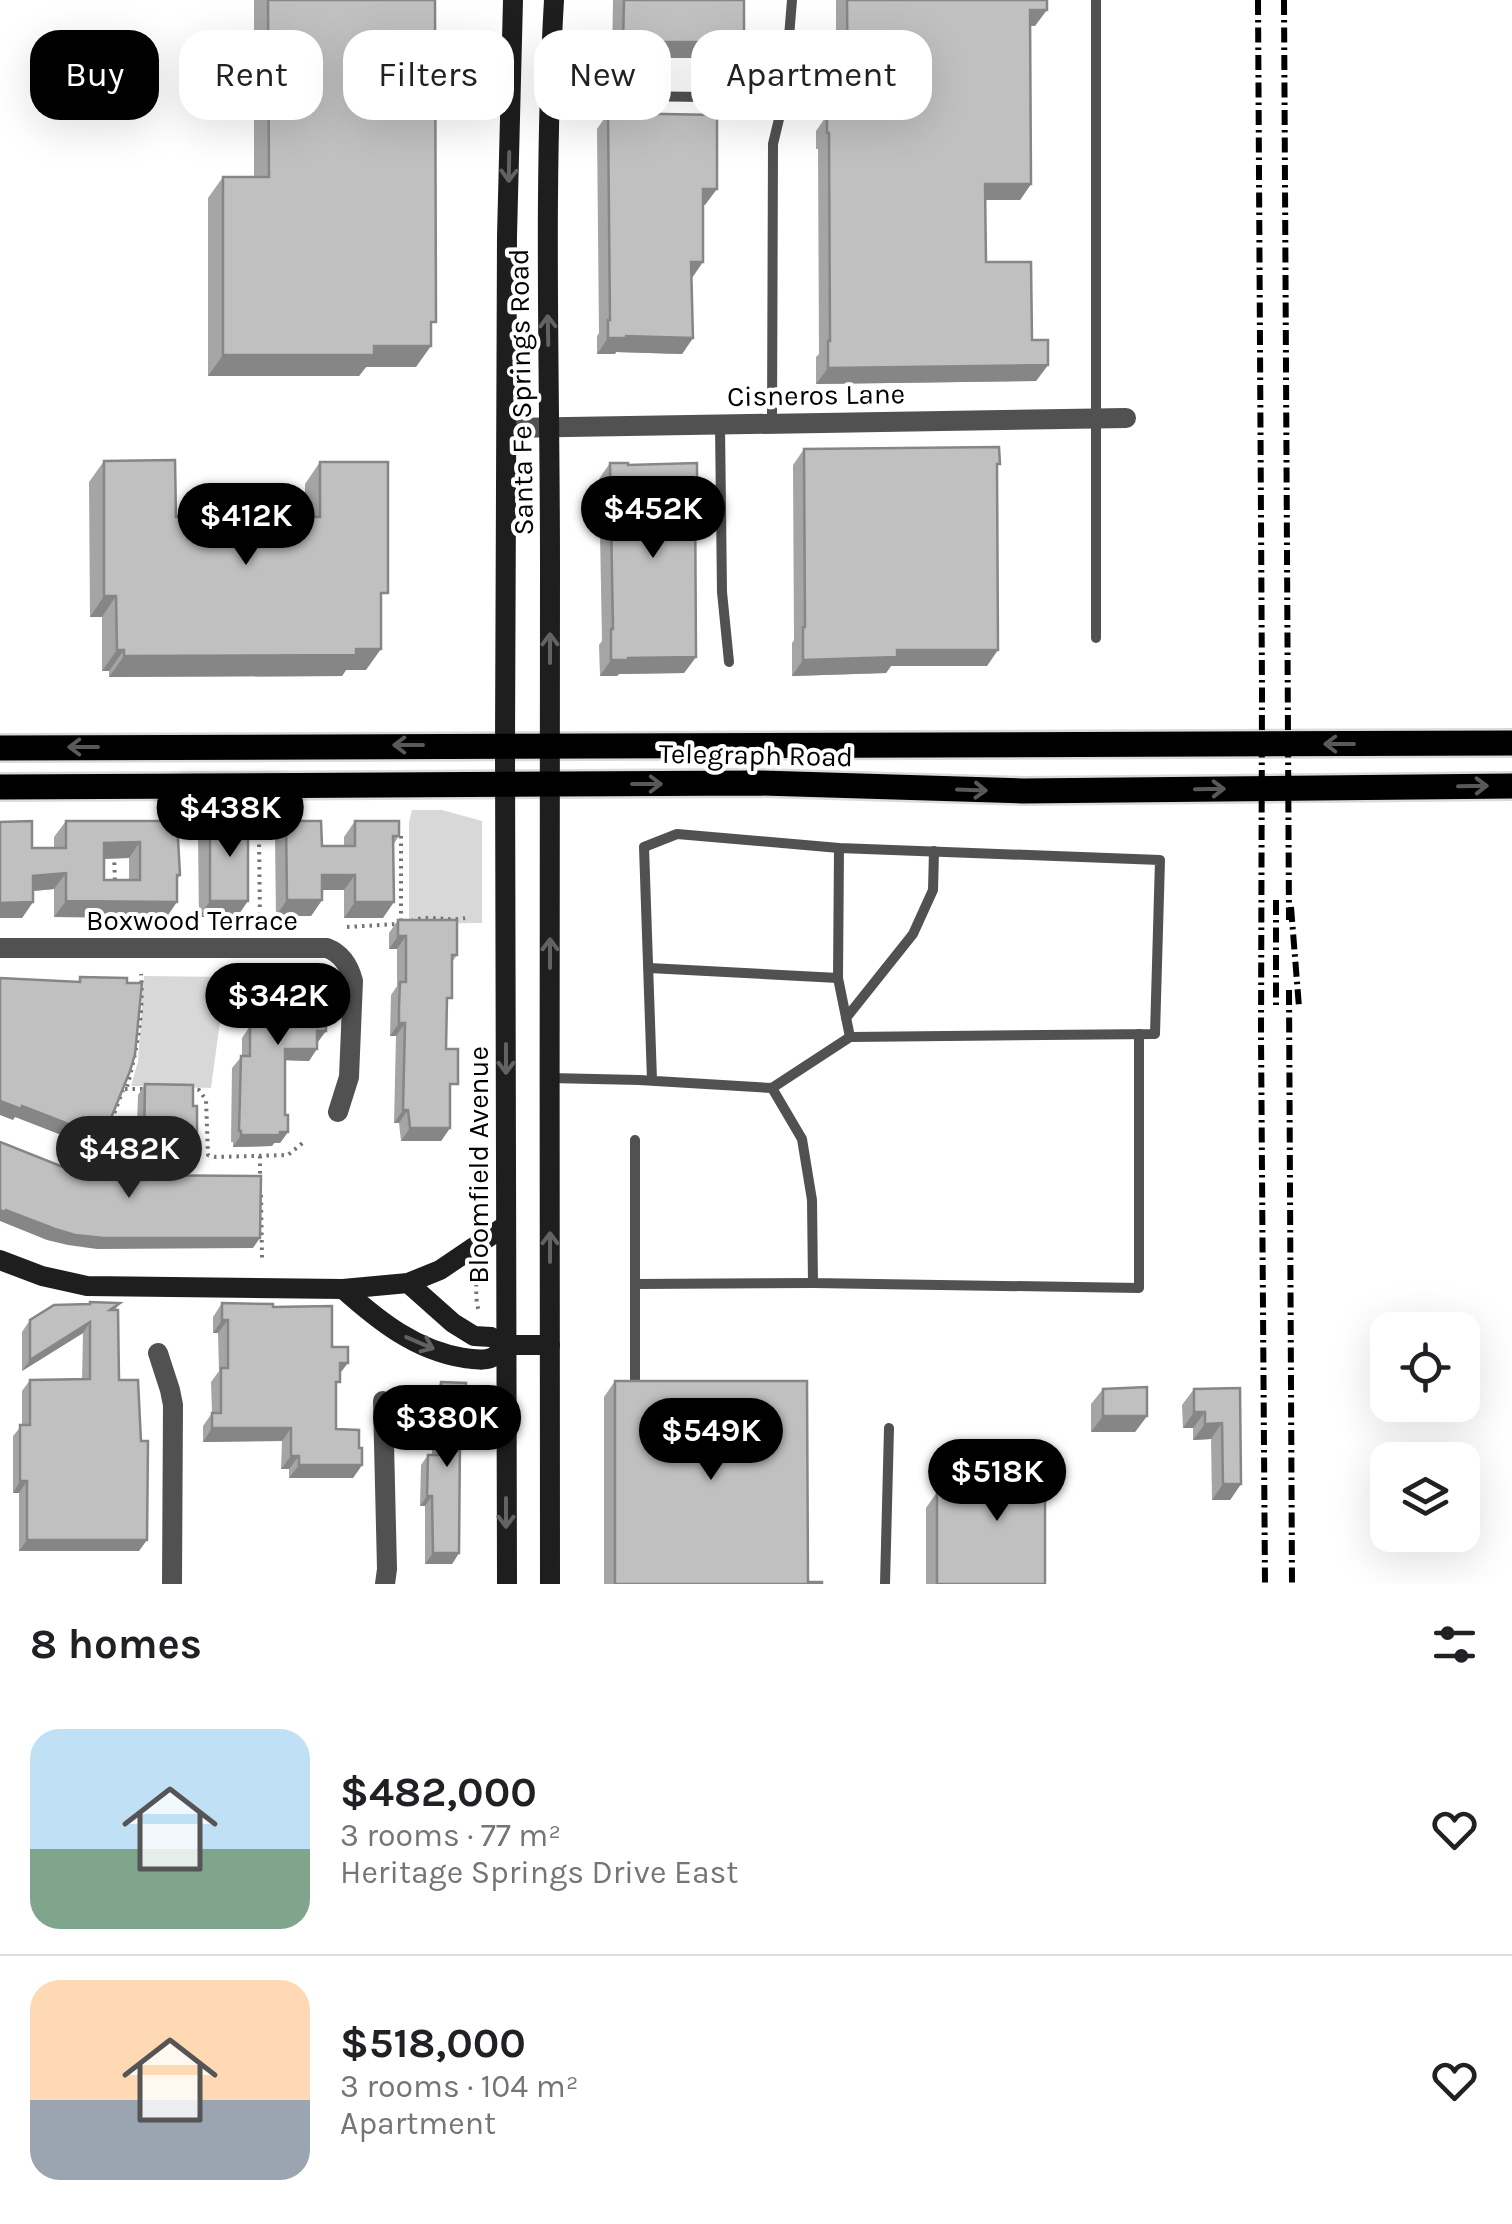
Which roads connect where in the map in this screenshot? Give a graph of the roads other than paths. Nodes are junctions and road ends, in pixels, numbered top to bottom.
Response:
1 (513, 0) edge
2 (554, 0) edge
3 (792, 0) edge
4 (1096, 0) edge
5 (552, 30) edge
6 (790, 30) edge
7 (548, 120) edge
8 (779, 120) edge
9 (1096, 418) junction
10 (1126, 418) dead end
11 (720, 424) junction
12 (772, 424) junction
13 (550, 427) junction
14 (507, 428) junction
15 (1096, 638) dead end
16 (728, 662) dead end
17 (1512, 743) edge
18 (505, 745) junction
19 (550, 745) junction
20 (0, 748) edge
21 (506, 784) junction
22 (550, 784) junction
23 (1512, 786) edge
24 (0, 787) edge
25 (839, 848) junction
26 (934, 851) junction
27 (0, 948) edge
28 (648, 968) junction
29 (838, 978) junction
30 (846, 1018) junction
31 (1138, 1034) junction
32 (850, 1037) junction
33 (550, 1078) junction
34 (652, 1080) junction
35 (772, 1088) junction
36 (338, 1112) dead end
37 (635, 1140) dead end
38 (505, 1226) junction
39 (0, 1260) edge
40 (408, 1283) junction
41 (813, 1283) junction
42 (635, 1284) junction
43 (343, 1289) junction
44 (506, 1345) junction
45 (550, 1345) junction
46 (158, 1353) dead end
47 (636, 1386) edge
48 (383, 1402) dead end
49 (889, 1428) dead end
50 (172, 1584) edge
51 (385, 1584) edge
52 (506, 1584) edge
53 (550, 1584) edge
54 (885, 1584) edge

1 -> 14 main road, Santa Fe Springs Road
2 - 5 main road, Santa Fe Springs Road
3 - 6 lane
4 - 9 lane
13 -> 7 main road, Santa Fe Springs Road
8 - 12 lane
9 - 10 street, Cisneros Lane
9 - 12 street, Cisneros Lane
9 - 15 lane
11 - 12 street, Cisneros Lane
11 - 13 street, Cisneros Lane
11 - 16 lane
13 - 14 street, Cisneros Lane
19 -> 13 main road, Santa Fe Springs Road
14 - 18 main road, Santa Fe Springs Road
17 -> 19 main road, Telegraph Road
18 - 19 main road, Telegraph Road
18 -> 20 main road, Telegraph Road
18 - 21 main road, Bloomfield Avenue
19 - 22 main road, Santa Fe Springs Road
21 - 22 main road, Telegraph Road
21 - 24 main road, Telegraph Road
21 -> 38 main road, Bloomfield Avenue
22 -> 23 main road, Telegraph Road
33 -> 22 main road
25 - 26 lane
25 - 28 lane
25 - 29 lane
26 - 30 lane
26 - 31 lane
27 - 36 street, Boxwood Terrace
28 - 29 lane
28 - 34 lane
29 - 30 lane
30 - 32 lane
31 - 32 lane
31 - 41 lane
32 - 35 lane
33 - 34 lane
45 -> 33 main road
34 - 35 lane
35 - 41 lane
37 - 42 lane
38 - 40 main road
38 - 44 main road, Bloomfield Avenue
39 - 43 main road
40 - 43 main road
40 - 44 main road
41 - 42 lane
42 - 47 lane
43 -> 44 main road
44 - 45 main road
44 -> 52 main road, Bloomfield Avenue
45 - 53 main road
46 - 50 street
48 - 51 street
49 - 54 lane

